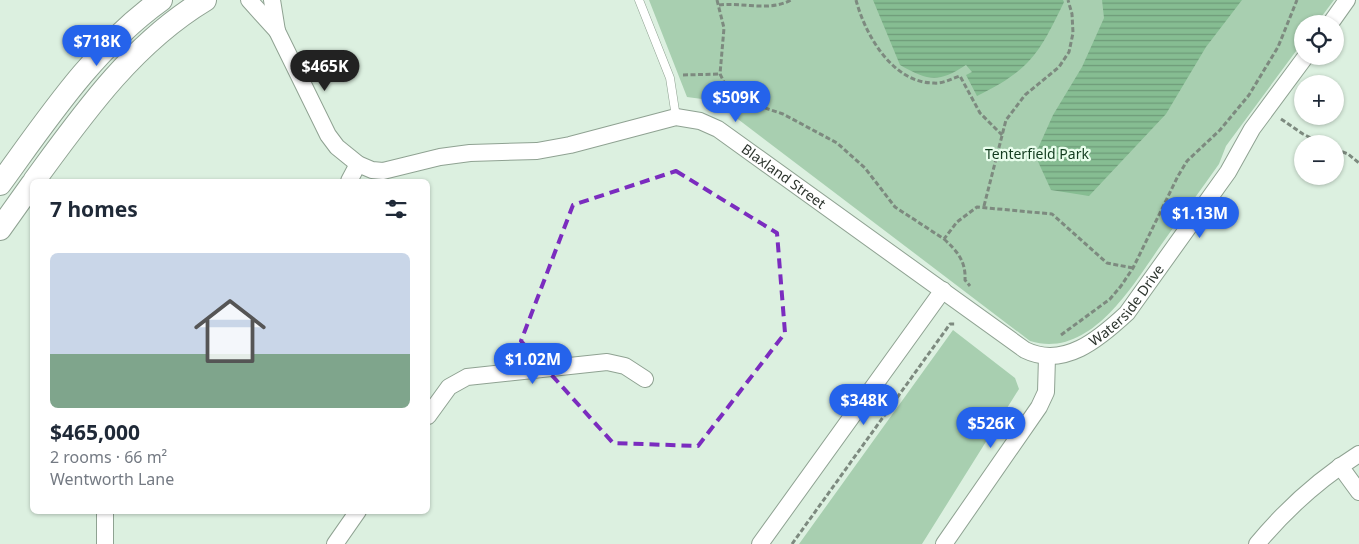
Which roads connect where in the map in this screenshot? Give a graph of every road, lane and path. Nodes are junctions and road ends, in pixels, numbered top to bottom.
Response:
1 (161, 0) edge
2 (205, 0) edge
3 (249, 0) edge
4 (272, 0) edge
5 (640, 0) edge
6 (717, 0) edge
7 (791, 0) edge
8 (856, 0) edge
9 (1068, 0) edge
10 (1297, 0) edge
11 (1347, 0) edge
12 (718, 5) junction
13 (1336, 15) edge
14 (277, 31) junction
15 (1299, 65) edge
16 (720, 74) junction
17 (670, 78) junction
18 (1249, 95) junction
19 (1267, 109) junction
20 (676, 117) junction
21 (1003, 135) junction
22 (1305, 135) edge
23 (1344, 152) edge
24 (1359, 163) edge
25 (358, 164) junction
26 (37, 179) edge
27 (350, 179) edge
28 (0, 184) edge
29 (30, 188) edge
30 (984, 206) junction
31 (0, 229) edge
32 (944, 239) junction
33 (1133, 268) junction
34 (943, 290) junction
35 (978, 315) junction
36 (1056, 337) dead end
37 (1047, 357) junction
38 (645, 379) dead end
39 (430, 413) edge
40 (1359, 454) edge
41 (1340, 466) junction
42 (1359, 492) edge
43 (105, 514) edge
44 (356, 514) edge
45 (105, 544) edge
46 (334, 544) edge
47 (760, 544) edge
48 (792, 544) edge
49 (944, 544) edge
50 (1257, 544) edge

1 - 28 street
2 - 26 street
3 - 14 street
4 - 14 street
5 - 17 lane
6 - 12 path
7 - 12 path
8 - 21 path
9 - 21 path
10 - 18 path
11 - 13 street
12 - 16 path
14 - 25 street
15 - 19 street, Waterside Drive
16 - 17 path
16 - 32 path
17 - 20 lane
18 - 19 path
18 - 33 path
19 - 22 path
19 - 37 street, Waterside Drive
20 - 25 street, Blaxland Street
20 - 34 street, Blaxland Street
21 - 30 path
23 - 24 path
25 - 27 street
29 - 31 street
30 - 32 path
30 - 33 path
32 - 35 path
33 - 36 path
34 - 35 street, Blaxland Street
34 - 47 street
35 - 37 street, Blaxland Street
35 - 48 path
37 - 49 street
38 - 39 street
40 - 41 street
41 - 42 street
41 - 50 street
43 - 45 street
44 - 46 street

